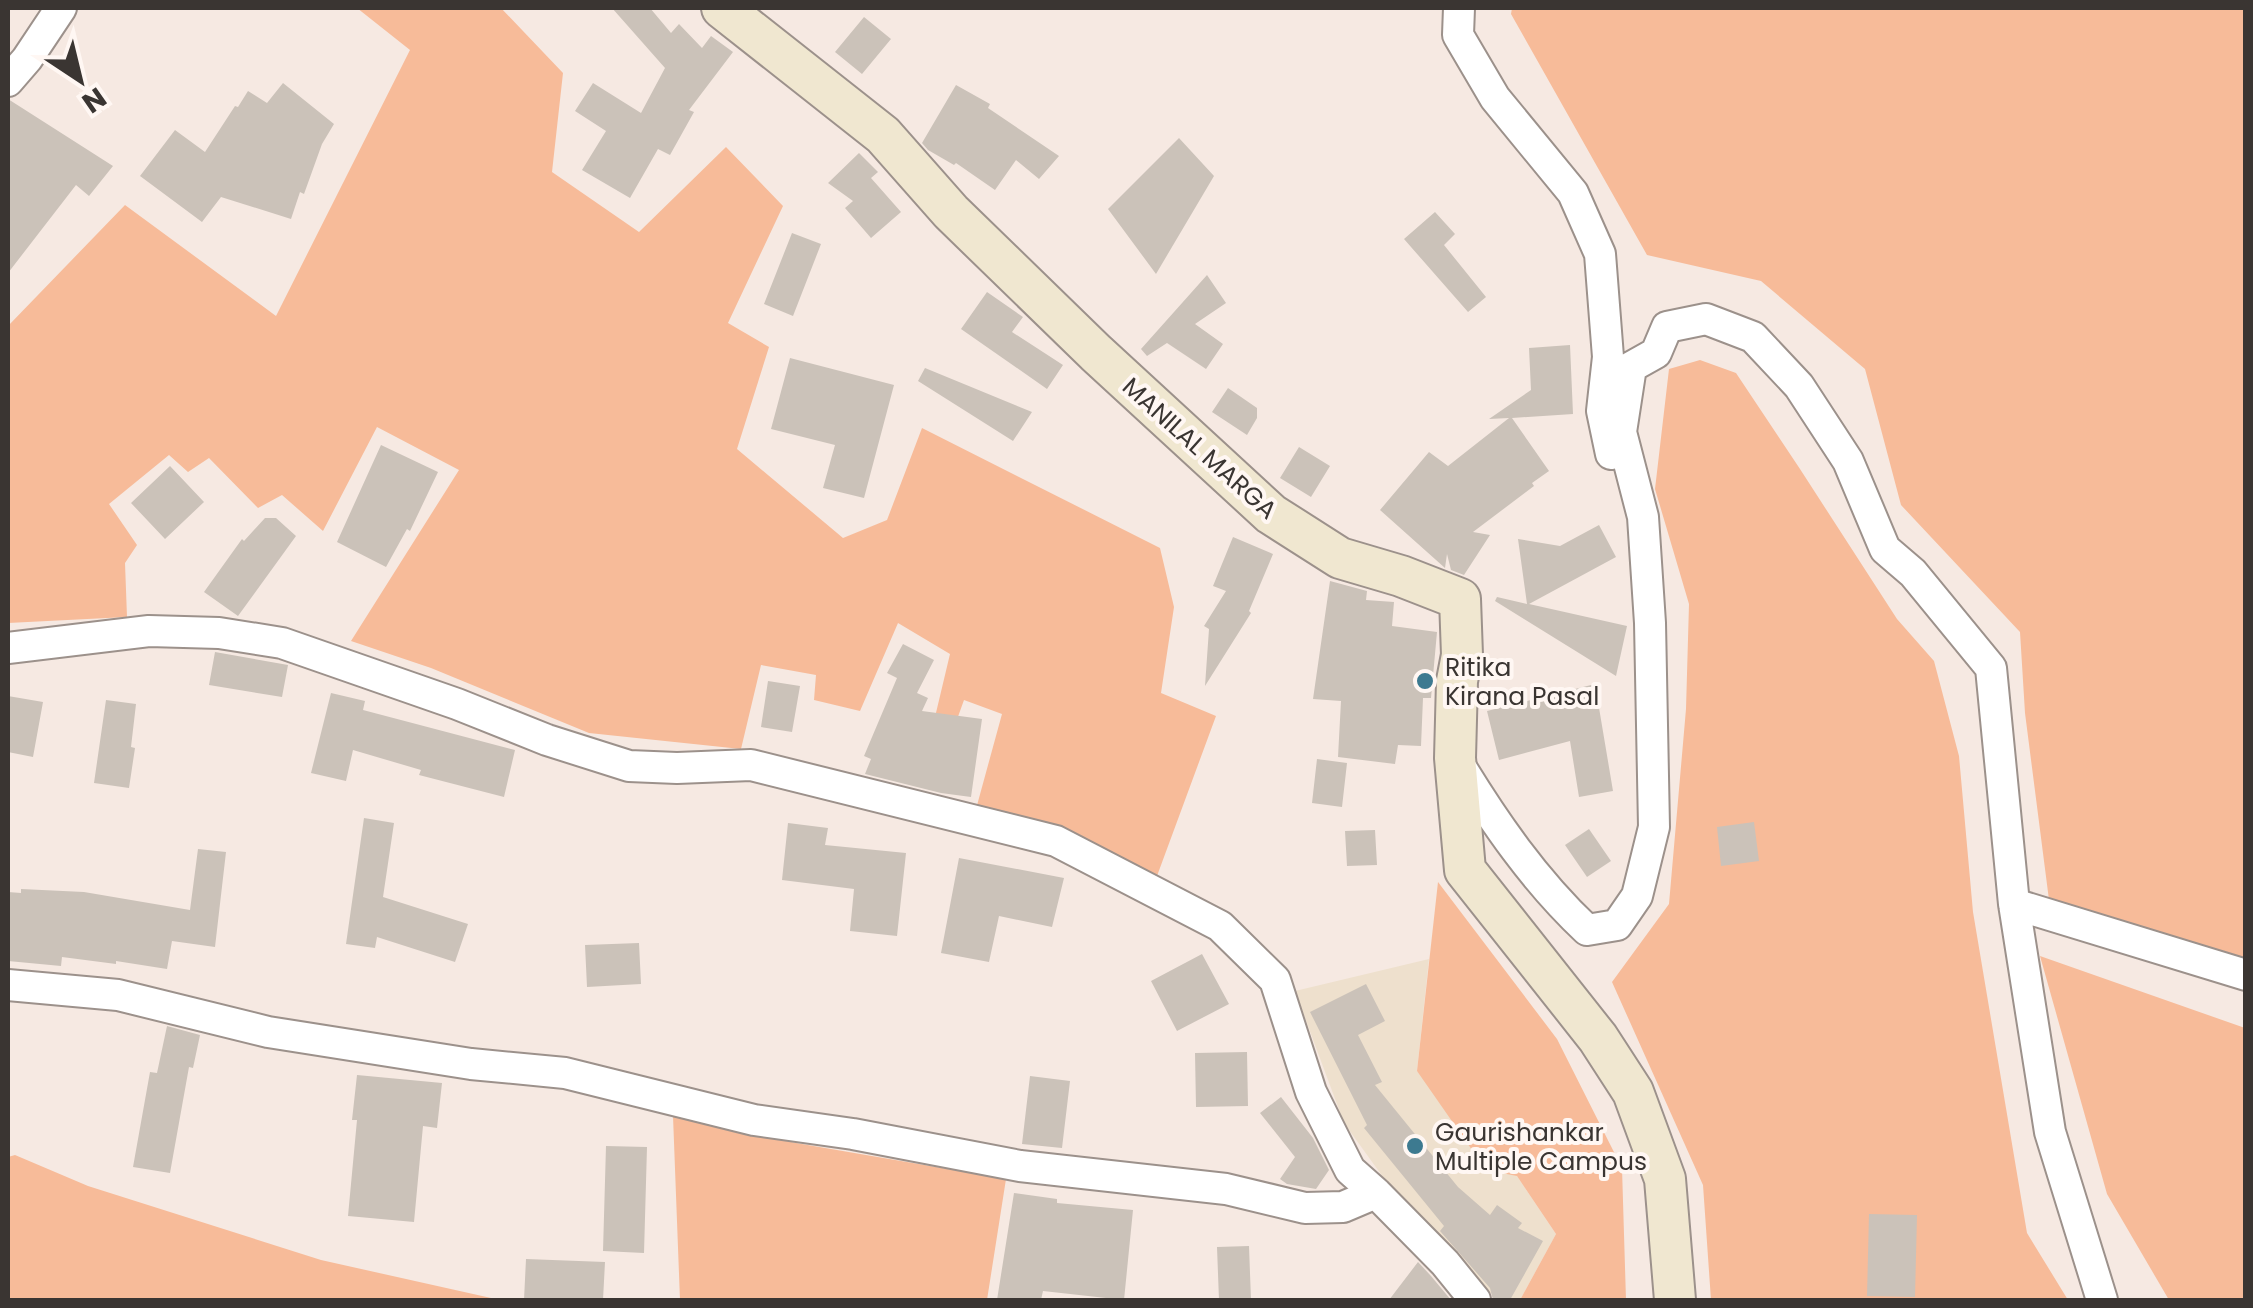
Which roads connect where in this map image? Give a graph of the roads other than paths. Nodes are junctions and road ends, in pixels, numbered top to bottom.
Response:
1 (61, 8) edge
2 (722, 8) edge
3 (1459, 8) edge
4 (8, 81) edge
5 (1643, 517) junction
6 (8, 648) edge
7 (1455, 758) junction
8 (2014, 904) junction
9 (2246, 976) edge
10 (8, 985) edge
11 (1376, 1193) junction
12 (1476, 1300) edge
13 (1675, 1300) edge
14 (2102, 1300) edge

1 - 4 street
2 - 7 street, MANILAL MARGA
3 - 5 street
5 - 7 street
5 - 8 street
6 - 11 street
7 - 13 street, MANILAL MARGA
8 - 9 street
8 - 14 street
10 - 11 street
11 - 12 street

